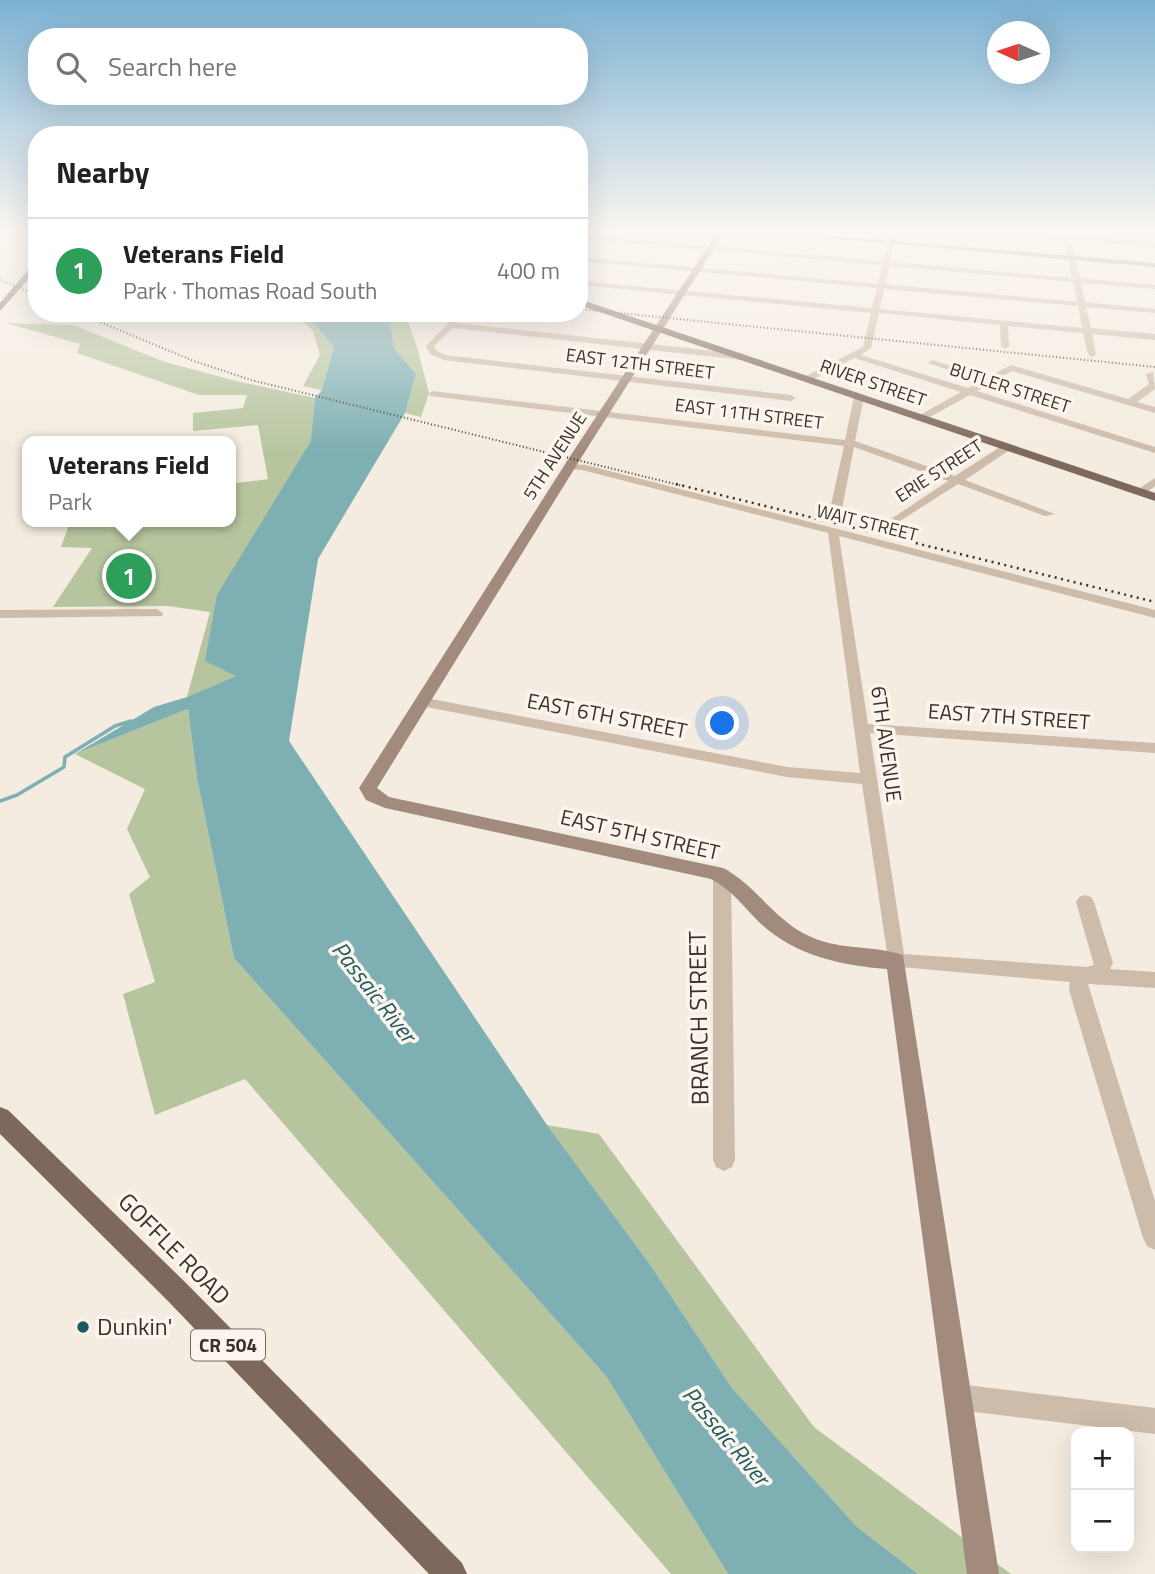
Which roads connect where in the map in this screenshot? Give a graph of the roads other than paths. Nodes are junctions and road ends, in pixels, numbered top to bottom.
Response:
1 (675, 304) edge
2 (809, 304) edge
3 (878, 304) edge
4 (1081, 304) edge
5 (1086, 304) edge
6 (588, 305) edge
7 (876, 311) junction
8 (1155, 311) edge
9 (454, 322) edge
10 (1004, 323) junction
11 (451, 325) junction
12 (659, 329) junction
13 (1087, 331) junction
14 (1155, 337) edge
15 (648, 346) junction
16 (1005, 346) dead end
17 (1092, 354) dead end
18 (856, 356) junction
19 (742, 357) junction
20 (932, 363) dead end
21 (1150, 373) dead end
22 (627, 379) junction
23 (807, 379) junction
24 (988, 380) junction
25 (968, 391) junction
26 (433, 394) dead end
27 (859, 397) junction
28 (791, 398) dead end
29 (1130, 402) junction
30 (1155, 410) edge
31 (604, 414) junction
32 (921, 418) junction
33 (849, 443) junction
34 (1007, 447) junction
35 (1155, 450) edge
36 (570, 467) junction
37 (957, 480) junction
38 (1155, 481) edge
39 (1141, 492) junction
40 (1155, 497) edge
41 (836, 509) dead end
42 (1049, 514) dead end
43 (889, 525) dead end
44 (833, 534) junction
45 (156, 613) dead end
46 (0, 614) edge
47 (1155, 614) edge
48 (421, 702) junction
49 (861, 728) junction
50 (1155, 748) edge
51 (868, 779) junction
52 (722, 875) junction
53 (1084, 902) dead end
54 (896, 961) junction
55 (1087, 975) junction
56 (1155, 980) edge
57 (0, 1116) edge
58 (724, 1160) dead end
59 (1155, 1238) edge
60 (958, 1397) junction
61 (1155, 1421) edge
62 (451, 1574) edge
63 (984, 1574) edge

1 - 12 main road, 5TH AVENUE
2 - 7 street
3 - 7 street
4 - 13 street
5 - 8 street
6 - 12 main road, RIVER STREET
7 - 10 street
7 - 18 street
9 - 11 street
10 - 13 street
10 - 16 street
11 - 15 street
11 - 22 street, EAST 12TH STREET
12 - 15 main road, 5TH AVENUE
12 - 19 main road, RIVER STREET
13 - 14 street
13 - 17 street
15 - 19 street
15 - 22 main road, 5TH AVENUE
18 - 23 street
18 - 25 street, BUTLER STREET
19 - 23 main road, RIVER STREET
20 - 24 street
21 - 29 street
22 - 28 street, EAST 12TH STREET
22 - 31 main road, 5TH AVENUE
23 - 27 main road, RIVER STREET
24 - 25 street
24 - 29 street
25 - 32 street
25 - 35 street, BUTLER STREET
26 - 31 street, EAST 11TH STREET
27 - 32 main road, RIVER STREET
27 - 33 street
29 - 30 street
31 - 33 street, EAST 11TH STREET
31 - 36 main road, 5TH AVENUE
32 - 34 main road, RIVER STREET
33 - 37 street, EAST 11TH STREET
33 - 41 street
34 - 37 street, ERIE STREET
34 - 39 main road, RIVER STREET
36 - 44 street, WAIT STREET
36 - 48 main road, 5TH AVENUE
37 - 42 street, EAST 11TH STREET
37 - 43 street, ERIE STREET
38 - 39 street
39 - 40 main road, RIVER STREET
44 - 47 street, WAIT STREET
44 - 49 street, 6TH AVENUE
45 - 46 street
48 - 51 street, EAST 6TH STREET
48 - 52 main road, EAST 5TH STREET
49 - 50 street, EAST 7TH STREET
49 - 51 street, 6TH AVENUE
51 - 54 street, 6TH AVENUE
52 - 54 main road, EAST 5TH STREET
52 - 58 street, BRANCH STREET
53 - 55 street
54 - 55 street, EAST 5TH STREET
54 - 60 main road
55 - 56 street, EAST 5TH STREET
55 - 59 street
57 - 62 main road, GOFFLE ROAD / CR 504
60 - 61 street
60 - 63 main road

